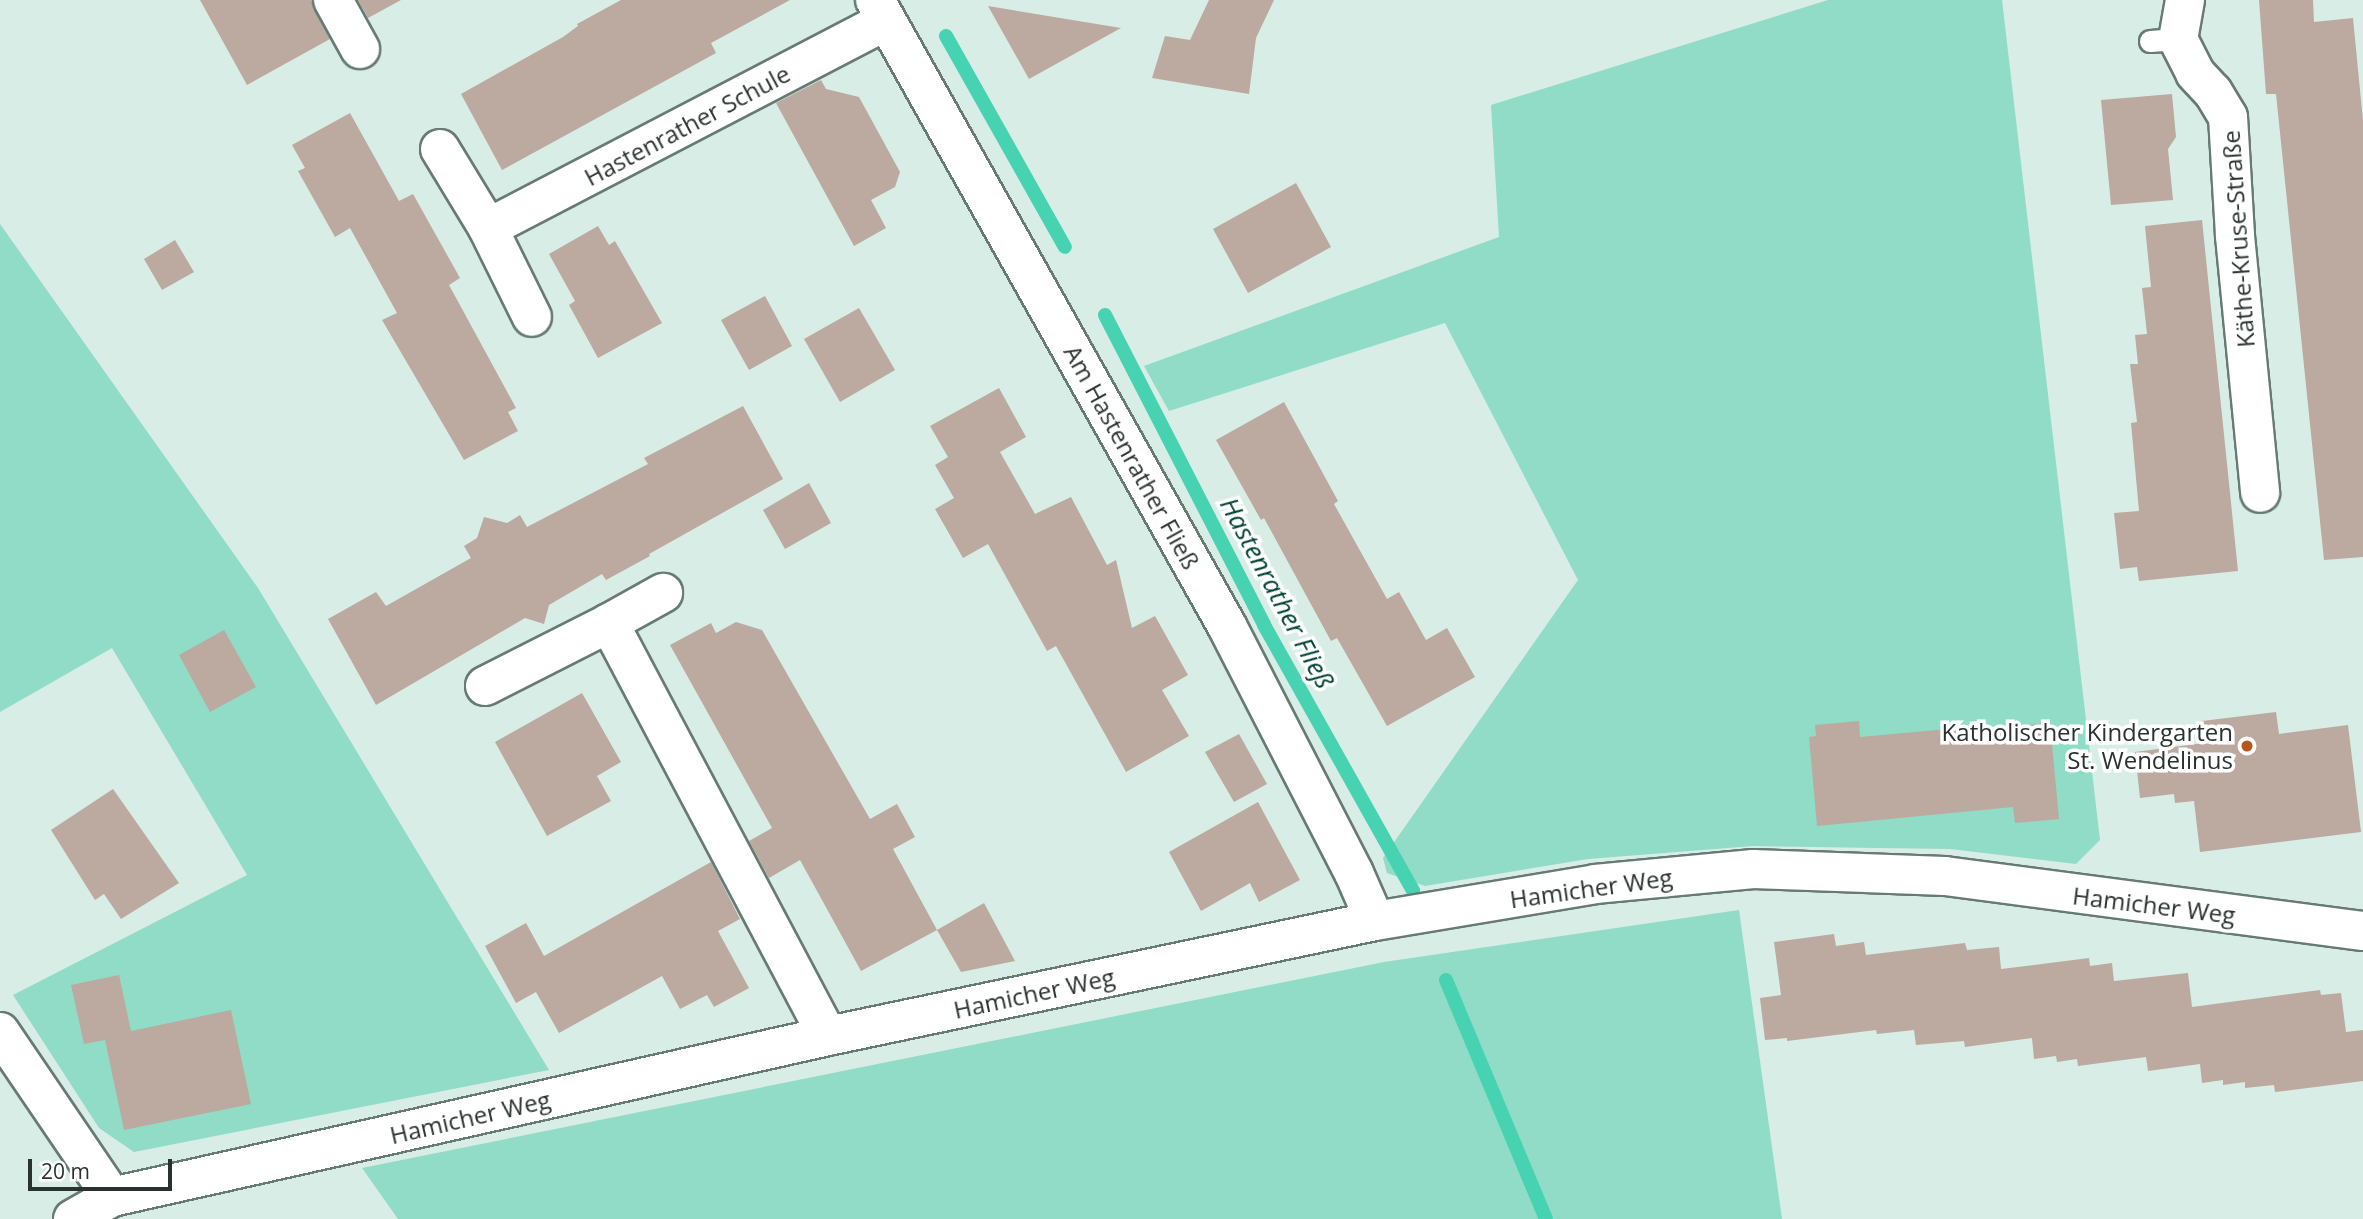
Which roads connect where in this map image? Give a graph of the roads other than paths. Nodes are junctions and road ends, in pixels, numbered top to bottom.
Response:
1 (333, 0) edge
2 (2185, 0) edge
3 (881, 10) edge
4 (360, 49) dead end
5 (440, 149) dead end
6 (488, 228) junction
7 (532, 317) dead end
8 (2260, 493) dead end
9 (663, 593) dead end
10 (609, 623) junction
11 (485, 687) dead end
12 (1375, 922) junction
13 (2363, 932) edge
14 (0, 1032) edge
15 (828, 1037) junction
16 (112, 1197) junction
17 (73, 1219) edge

1 - 4 street
2 - 8 street, Käthe-Kruse-Straße
3 - 6 street, Hastenrather Schule
3 - 12 street, Am Hastenrather Fließ
5 - 6 street
6 - 7 street
9 - 10 street
10 - 11 street
10 - 15 street
12 - 13 street, Hamicher Weg
12 - 15 street, Hamicher Weg
14 - 16 street
15 - 16 street, Hamicher Weg
16 - 17 street, Hamicher Weg

